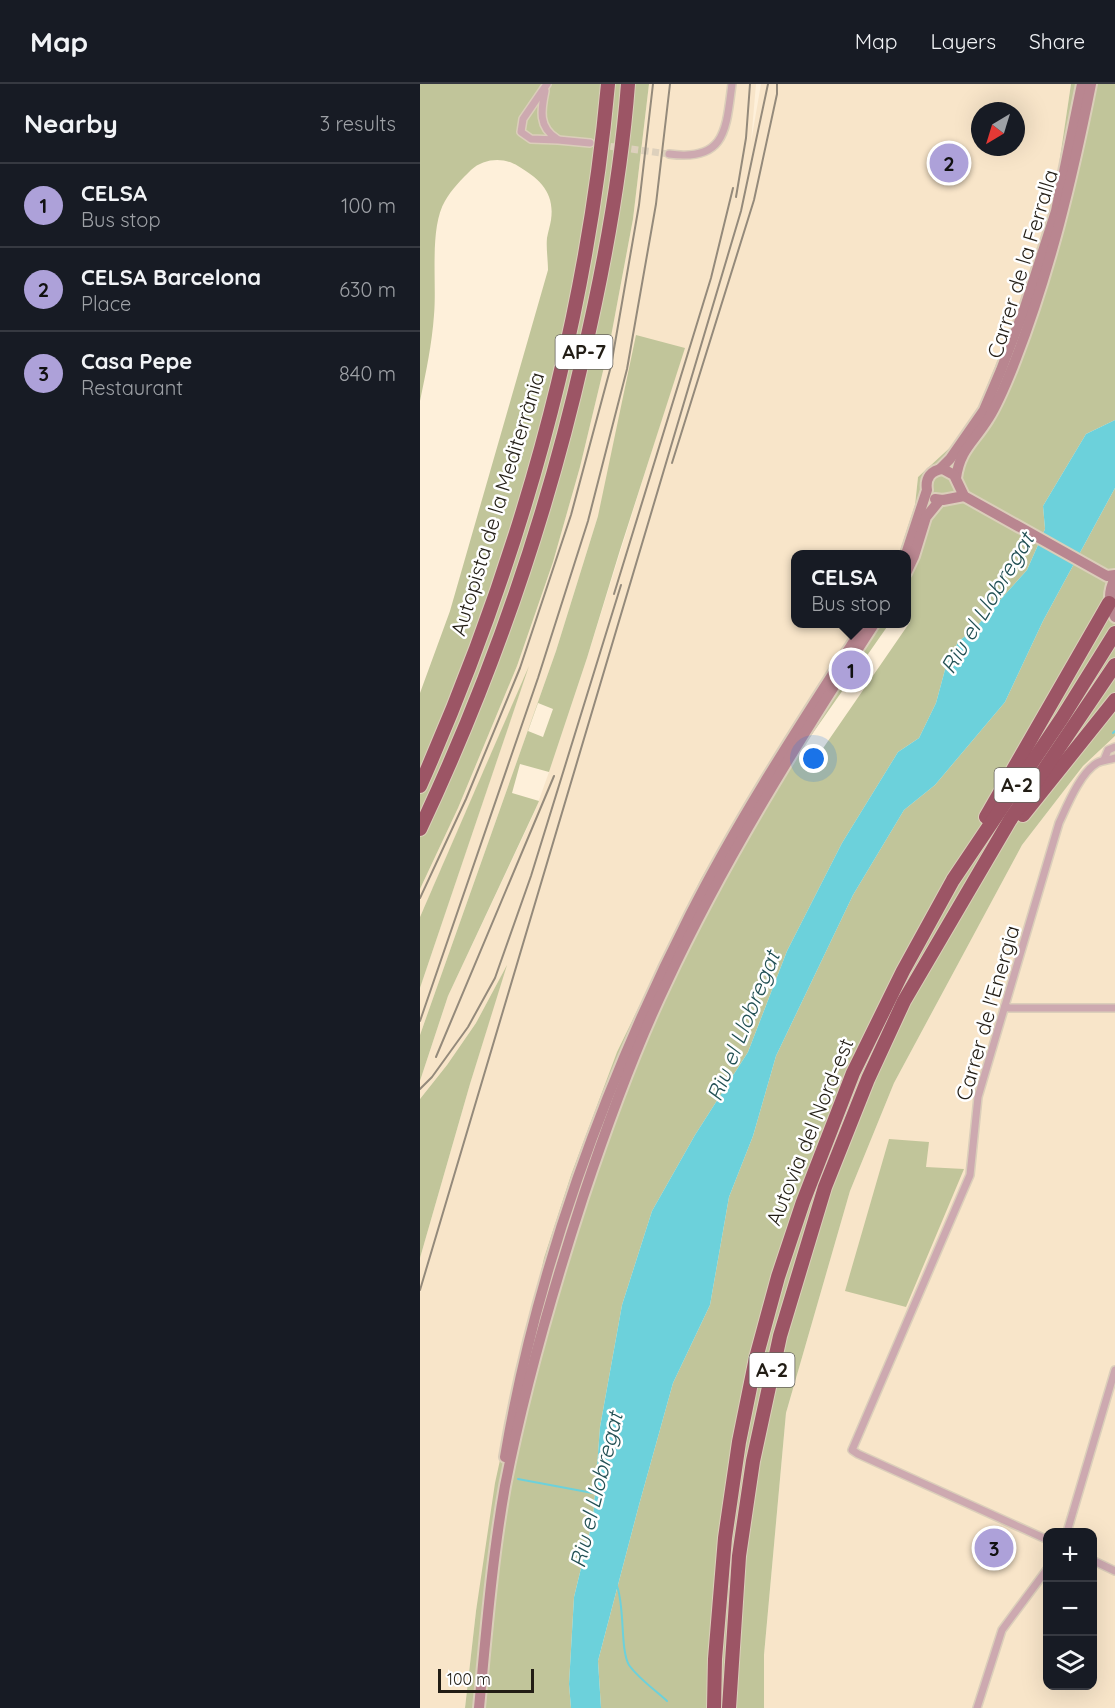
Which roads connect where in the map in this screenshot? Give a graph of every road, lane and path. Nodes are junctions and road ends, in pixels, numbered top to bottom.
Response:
1 (608, 84) edge
2 (628, 84) edge
3 (732, 84) edge
4 (1082, 84) edge
5 (1091, 84) edge
6 (546, 86) edge
7 (558, 140) junction
8 (590, 143) tunnel mouth
9 (669, 154) tunnel mouth
10 (940, 469) junction
11 (956, 481) junction
12 (927, 489) junction
13 (964, 496) junction
14 (944, 499) junction
15 (908, 550) edge
16 (911, 562) edge
17 (1112, 579) edge
18 (1112, 611) edge
19 (862, 628) edge
20 (871, 628) edge
21 (1115, 633) edge
22 (1115, 664) edge
23 (1115, 700) edge
24 (1115, 747) edge
25 (1115, 758) edge
26 (1104, 760) junction
27 (420, 786) edge
28 (420, 829) edge
29 (989, 856) junction
30 (953, 880) junction
31 (1005, 1006) junction
32 (1115, 1008) edge
33 (1115, 1370) edge
34 (1068, 1528) edge
35 (1043, 1538) edge
36 (1097, 1562) edge
37 (1115, 1571) edge
38 (1043, 1574) edge
39 (473, 1708) edge
40 (479, 1708) edge
41 (714, 1708) edge
42 (729, 1708) edge
43 (977, 1708) edge

1 - 27 highway, Autopista de la Mediterrània / AP-7
2 - 28 highway, Autopista de la Mediterrània / AP-7
3 - 9 street
4 - 10 street, Carrer de la Ferralla
5 - 11 street, Carrer de la Ferralla
6 - 7 street
6 - 7 street
7 - 8 street
10 - 11 street
10 - 12 street
11 - 13 street
11 - 14 street
12 - 14 street
12 - 15 street
13 - 14 street
13 - 17 street
14 - 16 street
17 - 18 street
18 - 30 highway
19 - 39 street
20 - 40 street
21 - 30 highway, Autovia del Nord-est / A-2
22 - 29 highway, Autovia del Nord-est / A-2
23 - 29 highway
24 - 26 street, Carrer de l'Energia
25 - 26 street
26 - 31 street, Carrer de l'Energia
29 - 42 highway, Autovia del Nord-est / A-2
30 - 41 highway, Autovia del Nord-est / A-2
31 - 32 street
31 - 35 street, Carrer de l'Energia
33 - 34 street
36 - 37 street
38 - 43 street

